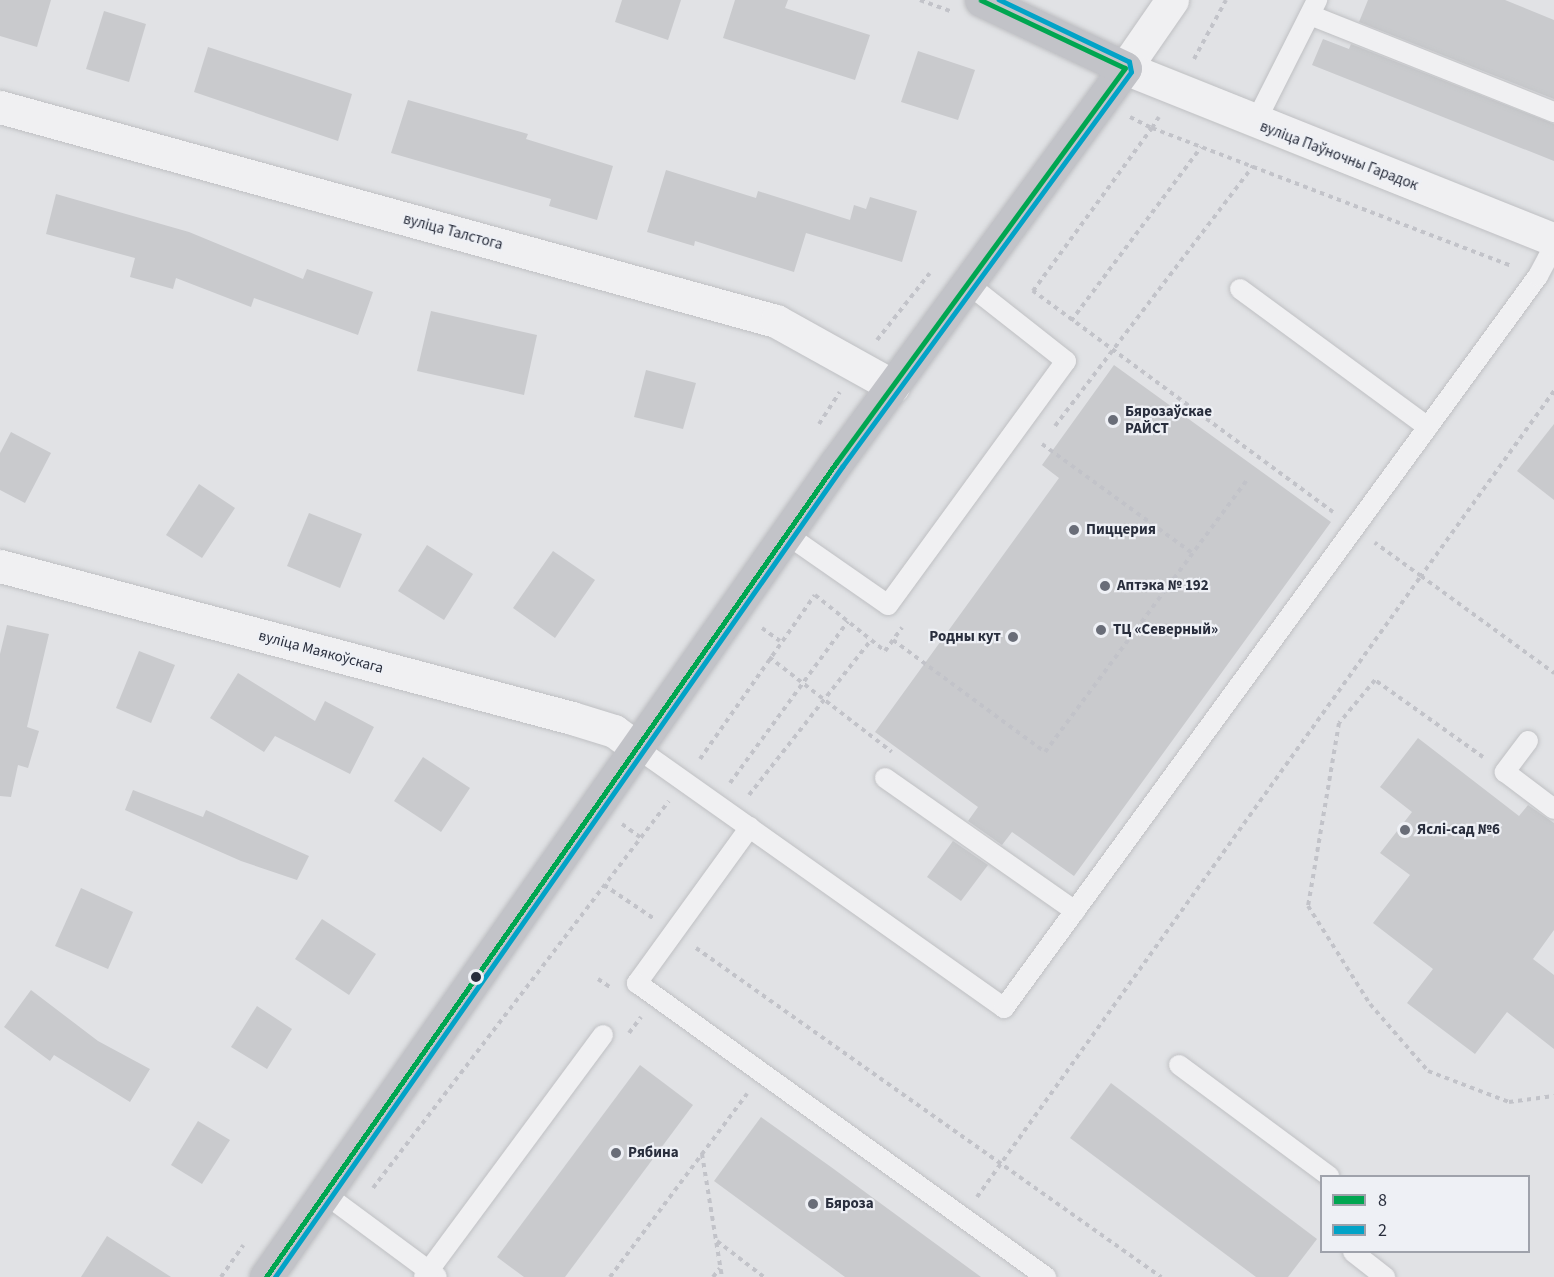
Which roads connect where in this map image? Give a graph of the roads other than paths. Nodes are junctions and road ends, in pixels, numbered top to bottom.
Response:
1 (981, 0) edge
2 (1172, 0) edge
3 (1313, 8) edge
4 (1125, 68) junction
5 (0, 107) edge
6 (1554, 112) edge
7 (1255, 123) junction
8 (1554, 240) edge
9 (1554, 246) edge
10 (967, 283) junction
11 (1240, 289) dead end
12 (893, 386) junction
13 (1428, 427) junction
14 (786, 534) junction
15 (0, 566) edge
16 (1528, 741) dead end
17 (637, 748) junction
18 (885, 777) dead end
19 (1554, 809) edge
20 (750, 827) junction
21 (1074, 911) junction
22 (603, 1035) dead end
23 (1179, 1065) dead end
24 (1328, 1175) edge
25 (325, 1194) junction
26 (1355, 1253) edge
27 (430, 1275) edge
28 (266, 1277) edge
29 (1046, 1277) edge
30 (1385, 1277) edge

1 - 4 street
2 - 4 street
3 - 6 lane
3 - 7 lane
4 - 7 street, вуліца Паўночны Гарадок
4 - 10 street
5 - 12 street, вуліца Талстога
7 - 8 street, вуліца Паўночны Гарадок
9 - 13 lane
10 - 12 street
10 - 14 lane
11 - 13 lane
12 - 14 street
13 - 21 lane
14 - 17 street
15 - 17 street, вуліца Маякоўскага
16 - 19 lane
17 - 20 lane
17 - 25 street
18 - 21 lane
20 - 21 lane
20 - 29 lane
22 - 27 lane
23 - 24 lane
25 - 27 lane
25 - 28 street
26 - 30 lane

